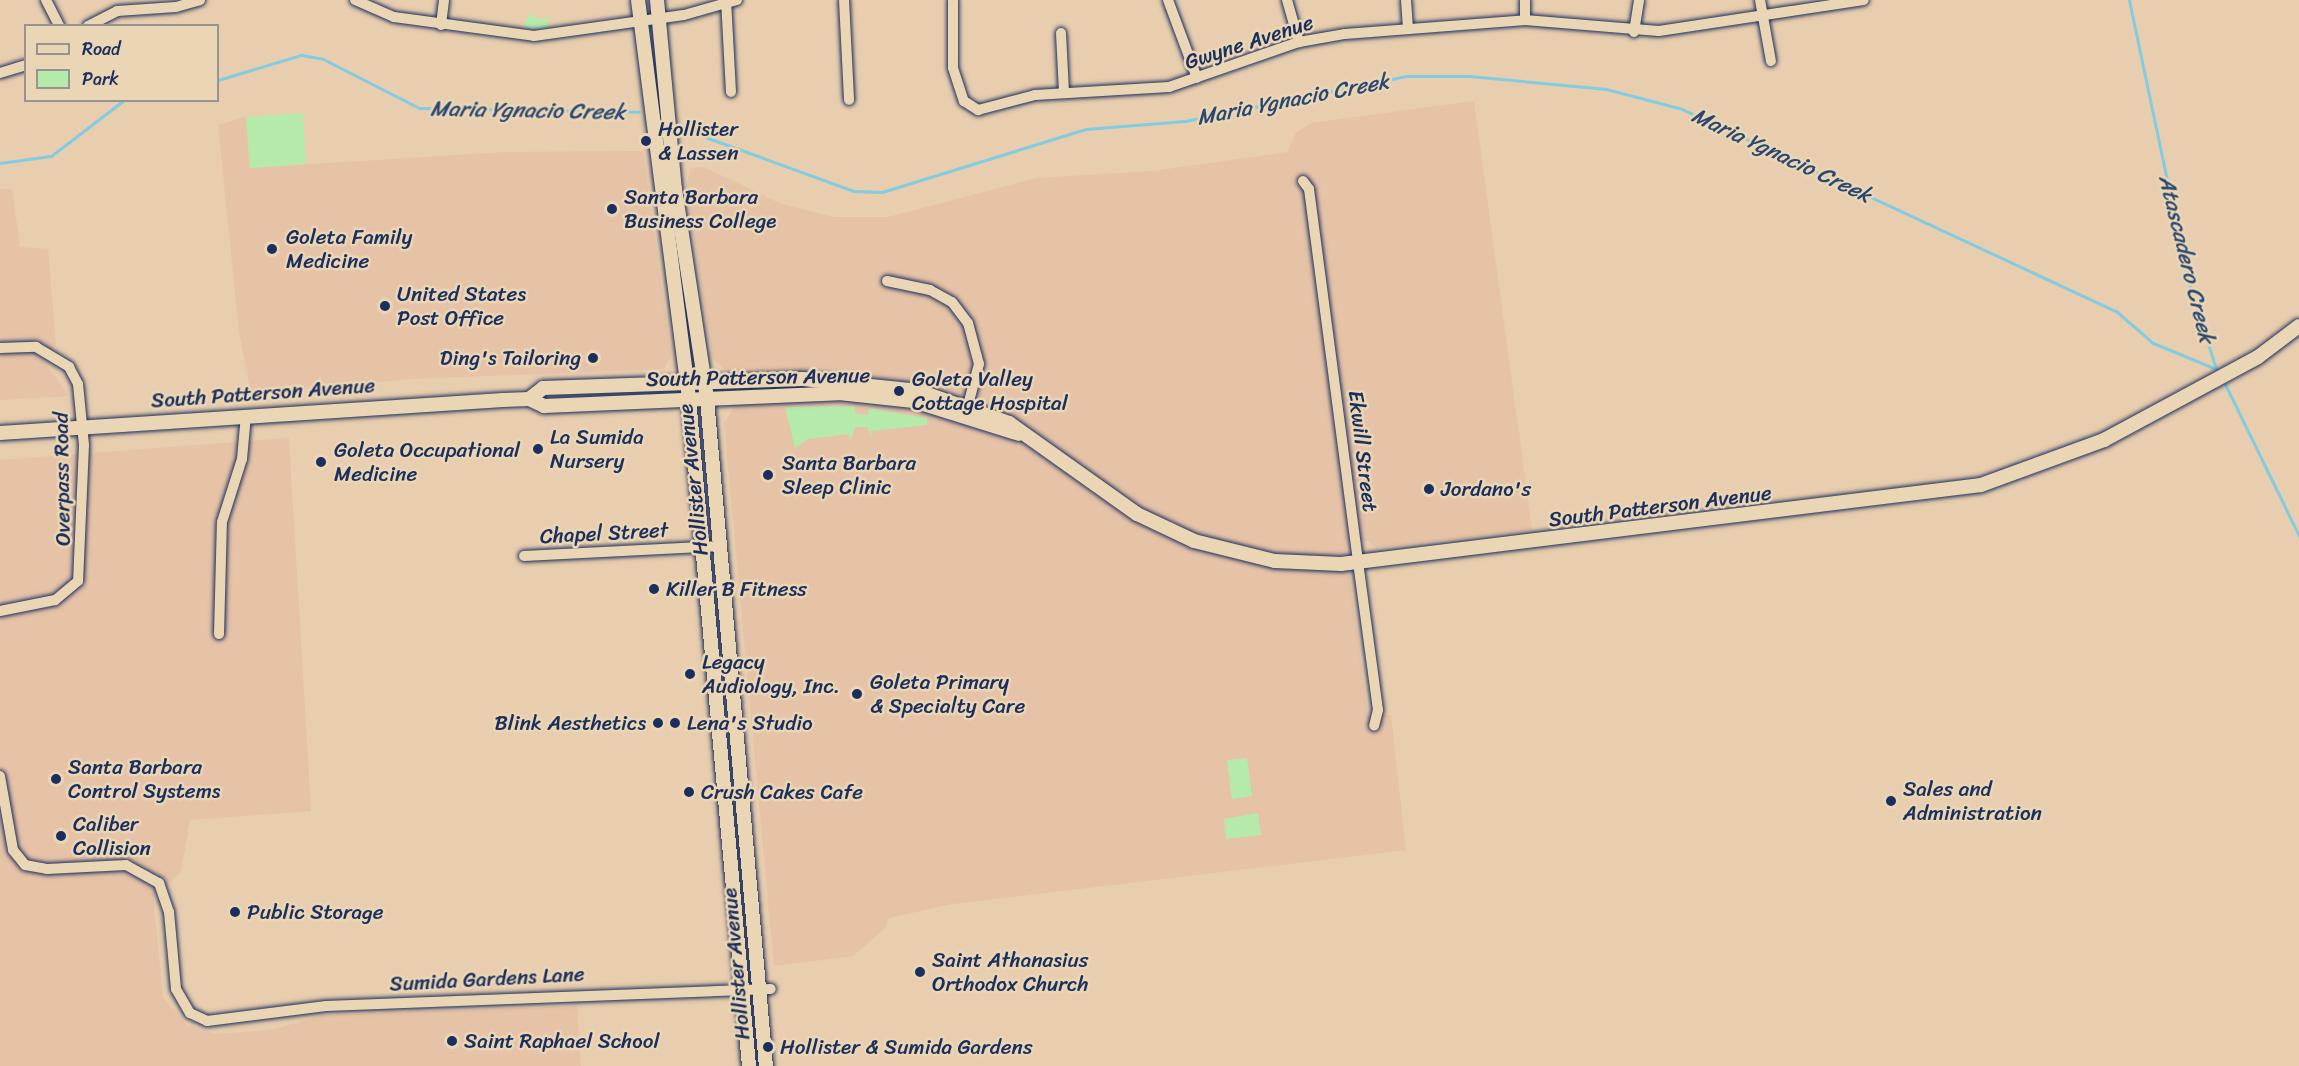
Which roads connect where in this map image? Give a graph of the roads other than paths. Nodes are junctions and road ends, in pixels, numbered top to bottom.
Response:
1 (46, 0) edge
2 (200, 0) edge
3 (355, 0) edge
4 (444, 0) edge
5 (638, 0) edge
6 (657, 0) edge
7 (737, 0) edge
8 (844, 0) edge
9 (953, 0) edge
10 (1168, 0) edge
11 (1287, 0) edge
12 (1406, 0) edge
13 (1525, 0) edge
14 (1639, 0) edge
15 (1760, 0) edge
16 (1864, 0) edge
17 (726, 2) edge
18 (150, 4) edge
19 (1762, 12) junction
20 (660, 19) junction
21 (1525, 20) junction
22 (641, 21) junction
23 (58, 24) edge
24 (92, 24) edge
25 (441, 25) junction
26 (1408, 28) junction
27 (1634, 32) junction
28 (1061, 33) dead end
29 (1299, 42) junction
30 (1772, 61) dead end
31 (24, 66) edge
32 (0, 73) edge
33 (1197, 78) junction
34 (1064, 92) junction
35 (731, 93) dead end
36 (849, 100) dead end
37 (1303, 181) dead end
38 (887, 281) dead end
39 (2299, 326) edge
40 (0, 348) edge
41 (687, 382) junction
42 (704, 382) junction
43 (529, 399) junction
44 (689, 399) junction
45 (706, 399) junction
46 (968, 405) junction
47 (246, 415) junction
48 (84, 425) junction
49 (0, 432) edge
50 (1019, 434) junction
51 (721, 546) junction
52 (703, 548) junction
53 (524, 556) dead end
54 (1358, 562) junction
55 (0, 611) edge
56 (219, 634) dead end
57 (1374, 726) dead end
58 (0, 777) edge
59 (742, 988) junction
60 (765, 989) junction
61 (749, 1066) edge
62 (766, 1066) edge

1 - 23 street
2 - 18 street
3 - 25 street
4 - 25 street
5 - 22 main road, Hollister Avenue
6 - 20 main road, Hollister Avenue
7 - 17 street
8 - 36 street
9 - 34 street, Gwyne Avenue
10 - 33 street
11 - 29 street
12 - 26 street
13 - 21 street
14 - 27 street
15 - 19 street
16 - 19 street, Gwyne Avenue
17 - 20 street
17 - 35 street
18 - 24 street
19 - 27 street, Gwyne Avenue
19 - 30 street
20 - 22 street
20 - 42 main road, Hollister Avenue
21 - 26 street, Gwyne Avenue
21 - 27 street, Gwyne Avenue
22 - 25 street
22 - 41 main road, Hollister Avenue
26 - 29 street, Gwyne Avenue
28 - 34 street
29 - 33 street, Gwyne Avenue
31 - 32 street
33 - 34 street, Gwyne Avenue
37 - 54 street, Ekwill Street
38 - 46 street
39 - 54 main road, South Patterson Avenue
40 - 48 street, Overpass Road
41 - 42 main road, South Patterson Avenue
41 - 43 main road, South Patterson Avenue
41 - 44 main road, Hollister Avenue
42 - 45 main road, Hollister Avenue
42 - 46 main road, South Patterson Avenue
43 - 44 main road, South Patterson Avenue
43 - 47 main road, South Patterson Avenue
44 - 45 main road, South Patterson Avenue
44 - 52 main road, Hollister Avenue
45 - 50 main road, South Patterson Avenue
45 - 51 main road, Hollister Avenue
46 - 50 main road, South Patterson Avenue
47 - 48 main road, South Patterson Avenue
47 - 56 street
48 - 49 main road, South Patterson Avenue
48 - 55 street, Overpass Road
50 - 54 main road, South Patterson Avenue
51 - 52 street, Chapel Street
51 - 60 main road, Hollister Avenue
52 - 53 street, Chapel Street
52 - 59 main road, Hollister Avenue
54 - 57 street, Ekwill Street
58 - 59 street, Sumida Gardens Lane
59 - 60 street, Sumida Gardens Lane
59 - 61 main road, Hollister Avenue
60 - 62 main road, Hollister Avenue

